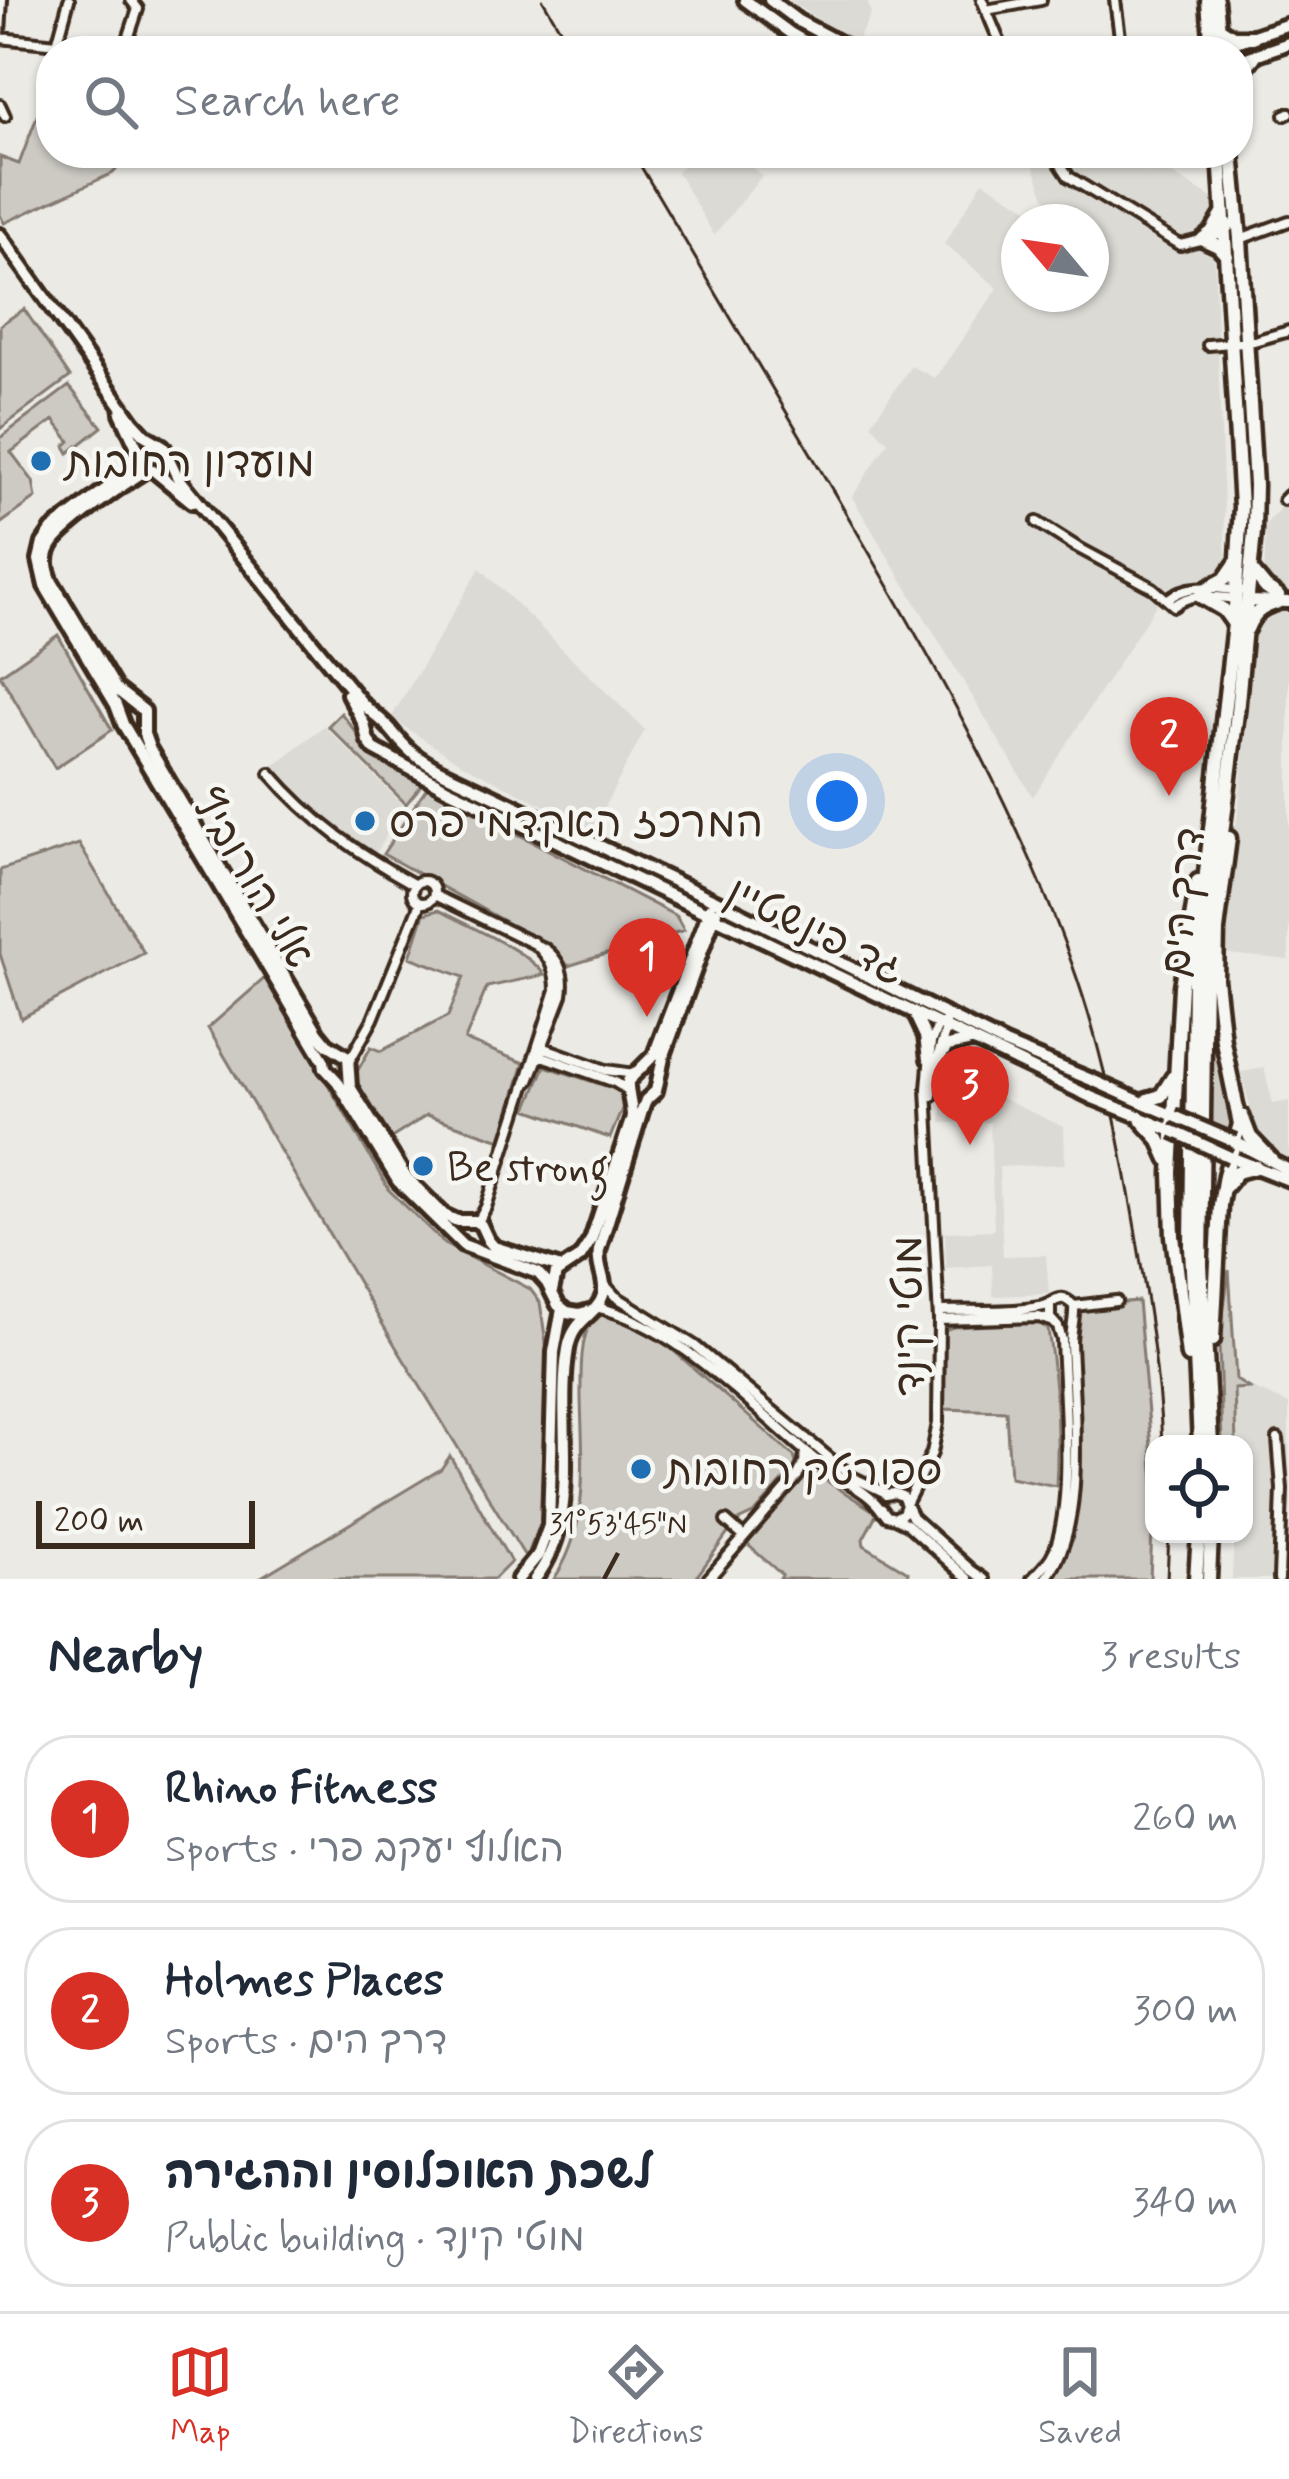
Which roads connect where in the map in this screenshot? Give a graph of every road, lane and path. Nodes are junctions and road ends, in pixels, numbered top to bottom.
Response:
1 (2, 0) edge
2 (69, 0) edge
3 (130, 0) edge
4 (745, 0) edge
5 (770, 0) edge
6 (1041, 0) edge
7 (1114, 0) edge
8 (1212, 0) edge
9 (984, 5) edge
10 (1289, 24) edge
11 (1219, 28) junction
12 (0, 36) edge
13 (59, 36) edge
14 (129, 36) edge
15 (795, 36) edge
16 (826, 36) edge
17 (997, 36) edge
18 (1120, 36) edge
19 (1213, 36) edge
20 (1217, 36) edge
21 (1231, 36) edge
22 (1253, 37) edge
23 (36, 41) edge
24 (1289, 44) edge
25 (1254, 56) edge
26 (0, 105) edge
27 (4, 116) dead end
28 (1063, 168) edge
29 (1223, 168) edge
30 (1232, 168) edge
31 (1233, 214) junction
32 (1289, 220) edge
33 (1226, 231) junction
34 (1255, 232) junction
35 (0, 235) edge
36 (1203, 239) junction
37 (1240, 239) junction
38 (1228, 255) junction
39 (1289, 331) edge
40 (1240, 343) junction
41 (1208, 345) dead end
42 (105, 383) junction
43 (163, 448) junction
44 (140, 455) junction
45 (150, 469) junction
46 (207, 513) junction
47 (1037, 522) dead end
48 (1238, 557) junction
49 (1251, 570) junction
50 (1204, 592) junction
51 (1241, 596) junction
52 (1283, 600) edge
53 (1239, 630) junction
54 (335, 670) junction
55 (134, 704) junction
56 (1237, 713) junction
57 (121, 715) junction
58 (144, 722) junction
59 (127, 728) junction
60 (389, 729) junction
61 (373, 745) junction
62 (270, 773) dead end
63 (1213, 808) junction
64 (415, 885) junction
65 (434, 895) junction
66 (678, 898) junction
67 (716, 901) junction
68 (420, 903) junction
69 (712, 914) junction
70 (730, 923) junction
71 (703, 938) junction
72 (909, 1012) junction
73 (943, 1023) junction
74 (976, 1043) junction
75 (540, 1051) junction
76 (344, 1058) junction
77 (932, 1060) junction
78 (324, 1061) junction
79 (1176, 1070) junction
80 (636, 1073) junction
81 (330, 1074) junction
82 (656, 1082) junction
83 (630, 1094) junction
84 (646, 1100) junction
85 (1238, 1106) junction
86 (1140, 1109) junction
87 (1173, 1124) junction
88 (1232, 1149) junction
89 (1271, 1160) junction
90 (1256, 1167) junction
91 (1289, 1170) edge
92 (1171, 1173) junction
93 (1289, 1180) edge
94 (1222, 1194) junction
95 (473, 1222) junction
96 (485, 1235) junction
97 (458, 1239) junction
98 (475, 1248) junction
99 (565, 1265) junction
100 (603, 1280) junction
101 (552, 1291) junction
102 (1116, 1301) dead end
103 (1052, 1304) junction
104 (562, 1309) junction
105 (593, 1309) junction
106 (1075, 1311) junction
107 (939, 1315) junction
108 (1053, 1322) junction
109 (1210, 1419) junction
110 (1202, 1435) edge
111 (1203, 1435) edge
112 (1205, 1435) edge
113 (1282, 1444) edge
114 (806, 1451) junction
115 (825, 1468) junction
116 (797, 1477) junction
117 (888, 1494) junction
118 (906, 1504) junction
119 (882, 1510) junction
120 (893, 1518) junction
121 (726, 1521) dead end
122 (744, 1537) junction
123 (1198, 1543) edge
124 (1211, 1543) edge
125 (518, 1579) edge
126 (535, 1579) edge
127 (708, 1579) edge
128 (968, 1579) edge
129 (984, 1579) edge
130 (1032, 1579) edge
131 (1045, 1579) edge
132 (1196, 1579) edge
133 (1209, 1579) edge
134 (1280, 1579) edge

1 - 12 street
2 - 13 street
3 - 14 street
4 - 15 street
5 - 16 street
6 - 9 street
7 - 18 street
8 - 11 main road
8 - 19 main road
9 - 17 street
10 - 22 street
11 - 20 main road
11 - 21 main road
12 - 23 street
24 - 25 street
26 - 27 street
28 - 36 street
29 - 31 main road, דרך הים
30 - 31 main road, דרך הים
31 - 33 main road, דרך הים
31 - 34 street
31 - 36 main road
31 - 37 main road, דרך הים
32 - 34 street
33 - 36 street
33 - 38 main road, דרך הים
34 - 37 street
35 - 42 street, גד פינשטיין
36 - 38 main road
37 - 38 street
37 - 40 main road, דרך הים
38 - 40 main road, דרך הים
39 - 40 street
40 - 41 street
40 - 48 main road, דרך הים
40 - 49 main road, דרך הים
42 - 43 street, גד פינשטיין
42 - 44 street, גד פינשטיין
43 - 44 street
43 - 45 street
43 - 46 street, גד פינשטיין
44 - 45 street, גד פינשטיין
44 - 57 street
45 - 46 street, גד פינשטיין
45 - 55 street
46 - 54 street, גד פינשטיין
47 - 50 street
48 - 50 main road
48 - 51 main road, דרך הים
49 - 51 main road, דרך הים
49 - 52 main road
50 - 51 street
50 - 53 main road
51 - 52 street
51 - 53 main road, דרך הים
52 - 53 main road
53 - 56 main road, דרך הים
53 - 63 main road, דרך הים
54 - 60 street, גד פינשטיין
54 - 61 street, גד פינשטיין
55 - 57 street
55 - 58 street
56 - 85 main road
56 - 109 main road, דרך הים
57 - 59 street
58 - 59 street
58 - 76 street, אלי הורוביץ
59 - 78 street, אלי הורוביץ
60 - 61 street
60 - 61 street
60 - 67 street, גד פינשטיין
61 - 66 street, גד פינשטיין
62 - 64 street
63 - 79 main road
63 - 111 main road, דרך הים
64 - 65 street
64 - 68 street
65 - 68 street
65 - 75 street
66 - 69 street, גד פינשטיין
66 - 71 street
67 - 69 street
67 - 73 street, גד פינשטיין
68 - 76 street
69 - 70 street, גד פינשטיין
69 - 71 street
70 - 71 street
70 - 72 street, גד פינשטיין
71 - 80 street
71 - 82 street
72 - 73 street, גד פינשטיין
72 - 77 street
73 - 74 street, גד פינשטיין
73 - 77 street, מוטי קינד
73 - 86 street, גד פינשטיין, bridge
74 - 77 street
74 - 86 street, גד פינשטיין, bridge
75 - 80 street
75 - 83 street
75 - 95 street
76 - 78 street
76 - 81 street
76 - 95 street, אלי הורוביץ
77 - 107 street, מוטי קינד
78 - 81 street
79 - 86 main road
79 - 87 main road
80 - 82 street
80 - 83 street
81 - 97 street
82 - 84 street
83 - 84 street
83 - 99 street
84 - 100 street
85 - 88 main road
85 - 89 main road
86 - 87 street, גד פינשטיין
86 - 92 main road
87 - 88 street, גד פינשטיין, bridge
87 - 92 main road
88 - 89 street
88 - 90 street
88 - 94 main road
89 - 91 street
90 - 93 street
90 - 94 main road
92 - 110 main road
94 - 109 main road
95 - 96 street
95 - 97 street
96 - 98 street
96 - 99 street
97 - 98 street
98 - 101 street
99 - 100 street
99 - 101 street
100 - 105 street
100 - 117 street
101 - 104 street
102 - 106 street
103 - 106 street
103 - 107 street
103 - 108 street
104 - 105 street
104 - 125 street
105 - 114 street
105 - 126 street
106 - 108 street
106 - 131 street
107 - 108 street
107 - 118 street, מוטי קינד
108 - 130 street
109 - 112 main road, דרך הים
113 - 134 street
114 - 115 street
114 - 116 street
115 - 116 street
115 - 119 street
116 - 122 street
117 - 118 street
117 - 119 street
118 - 120 street
118 - 129 street
119 - 120 street
120 - 128 street
121 - 122 street
122 - 127 street
123 - 132 main road
124 - 133 main road

